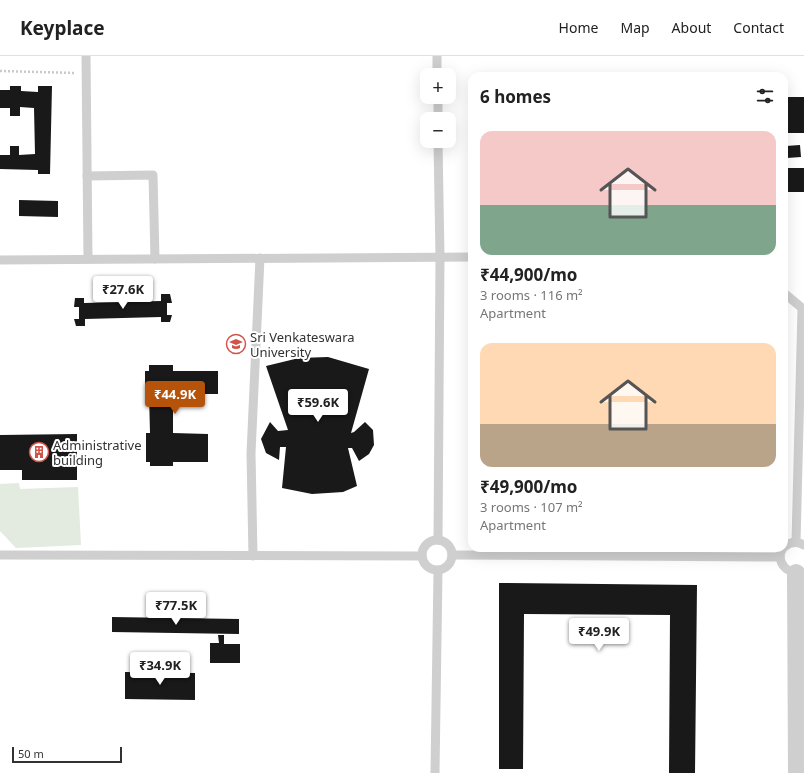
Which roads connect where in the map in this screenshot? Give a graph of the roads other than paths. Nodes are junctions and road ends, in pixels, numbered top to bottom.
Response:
1 (86, 56) edge
2 (437, 56) edge
3 (437, 68) edge
4 (438, 148) edge
5 (87, 176) junction
6 (468, 256) edge
7 (440, 257) junction
8 (260, 258) junction
9 (88, 259) junction
10 (155, 259) junction
11 (0, 260) edge
12 (788, 296) edge
13 (803, 307) edge
14 (438, 540) junction
15 (800, 544) edge
16 (788, 545) edge
17 (782, 552) edge
18 (0, 555) edge
19 (452, 555) junction
20 (253, 556) junction
21 (422, 556) junction
22 (780, 557) junction
23 (438, 571) junction
24 (800, 571) edge
25 (435, 773) edge
26 (798, 773) edge

1 - 5 lane
2 - 3 lane
4 - 7 lane
5 - 9 lane
5 - 10 lane
6 - 7 lane
7 - 8 lane
7 - 14 lane
8 - 10 lane
8 - 20 lane
9 - 10 lane
9 - 11 lane
12 - 13 lane
13 - 15 lane
14 - 19 lane
14 - 21 lane
15 - 16 lane
17 - 22 lane
18 - 20 lane
19 - 22 lane
19 - 23 lane
20 - 21 lane
21 - 23 lane
22 - 24 lane
23 - 25 lane
24 - 26 street

